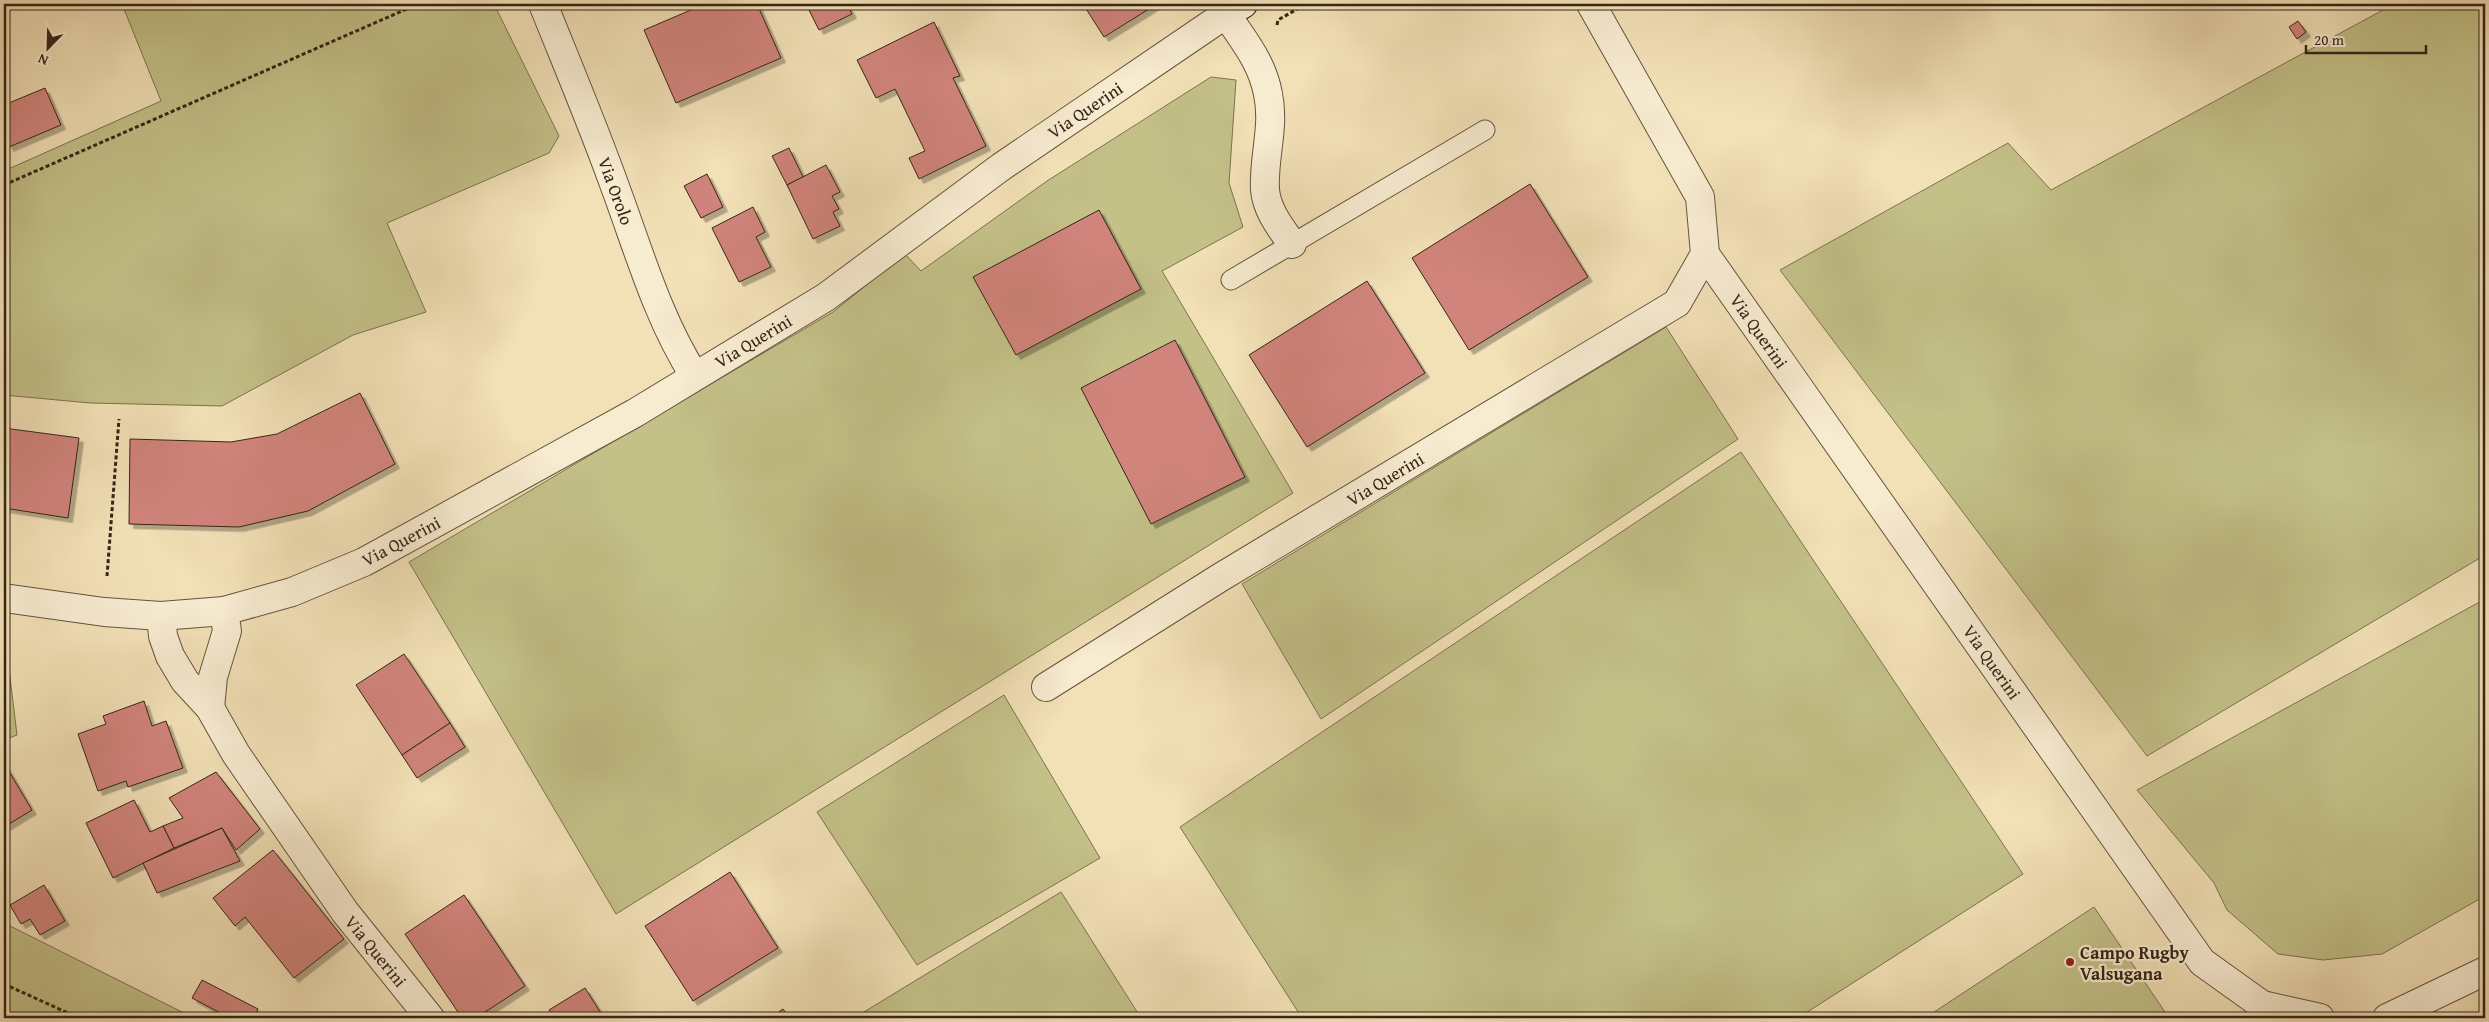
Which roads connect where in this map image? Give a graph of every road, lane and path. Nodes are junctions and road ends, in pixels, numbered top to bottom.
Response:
1 (418, 4) edge
2 (543, 4) edge
3 (1306, 4) edge
4 (1590, 4) edge
5 (1230, 7) edge
6 (1274, 33) dead end
7 (1484, 130) dead end
8 (4, 185) edge
9 (1292, 244) junction
10 (1705, 254) junction
11 (1231, 280) dead end
12 (694, 376) junction
13 (118, 418) dead end
14 (4, 598) edge
15 (224, 611) junction
16 (104, 612) junction
17 (161, 616) junction
18 (1046, 688) dead end
19 (210, 708) junction
20 (2485, 971) edge
21 (4, 984) edge
22 (79, 1018) edge
23 (430, 1018) edge
24 (2320, 1018) edge
25 (2387, 1018) edge

1 - 8 path
2 - 12 street, Via Orolo
3 - 6 path
4 - 10 street
5 - 9 street
5 - 12 street, Via Querini
7 - 9 lane
9 - 11 lane
10 - 18 street, Via Querini
10 - 24 street, Via Querini
12 - 15 street, Via Querini
13 - 16 path
14 - 16 street, Via Querini
15 - 17 street, Via Querini
15 - 19 street
16 - 17 street, Via Querini
17 - 19 street, Via Querini
19 - 23 street, Via Querini
20 - 25 street
21 - 22 path

